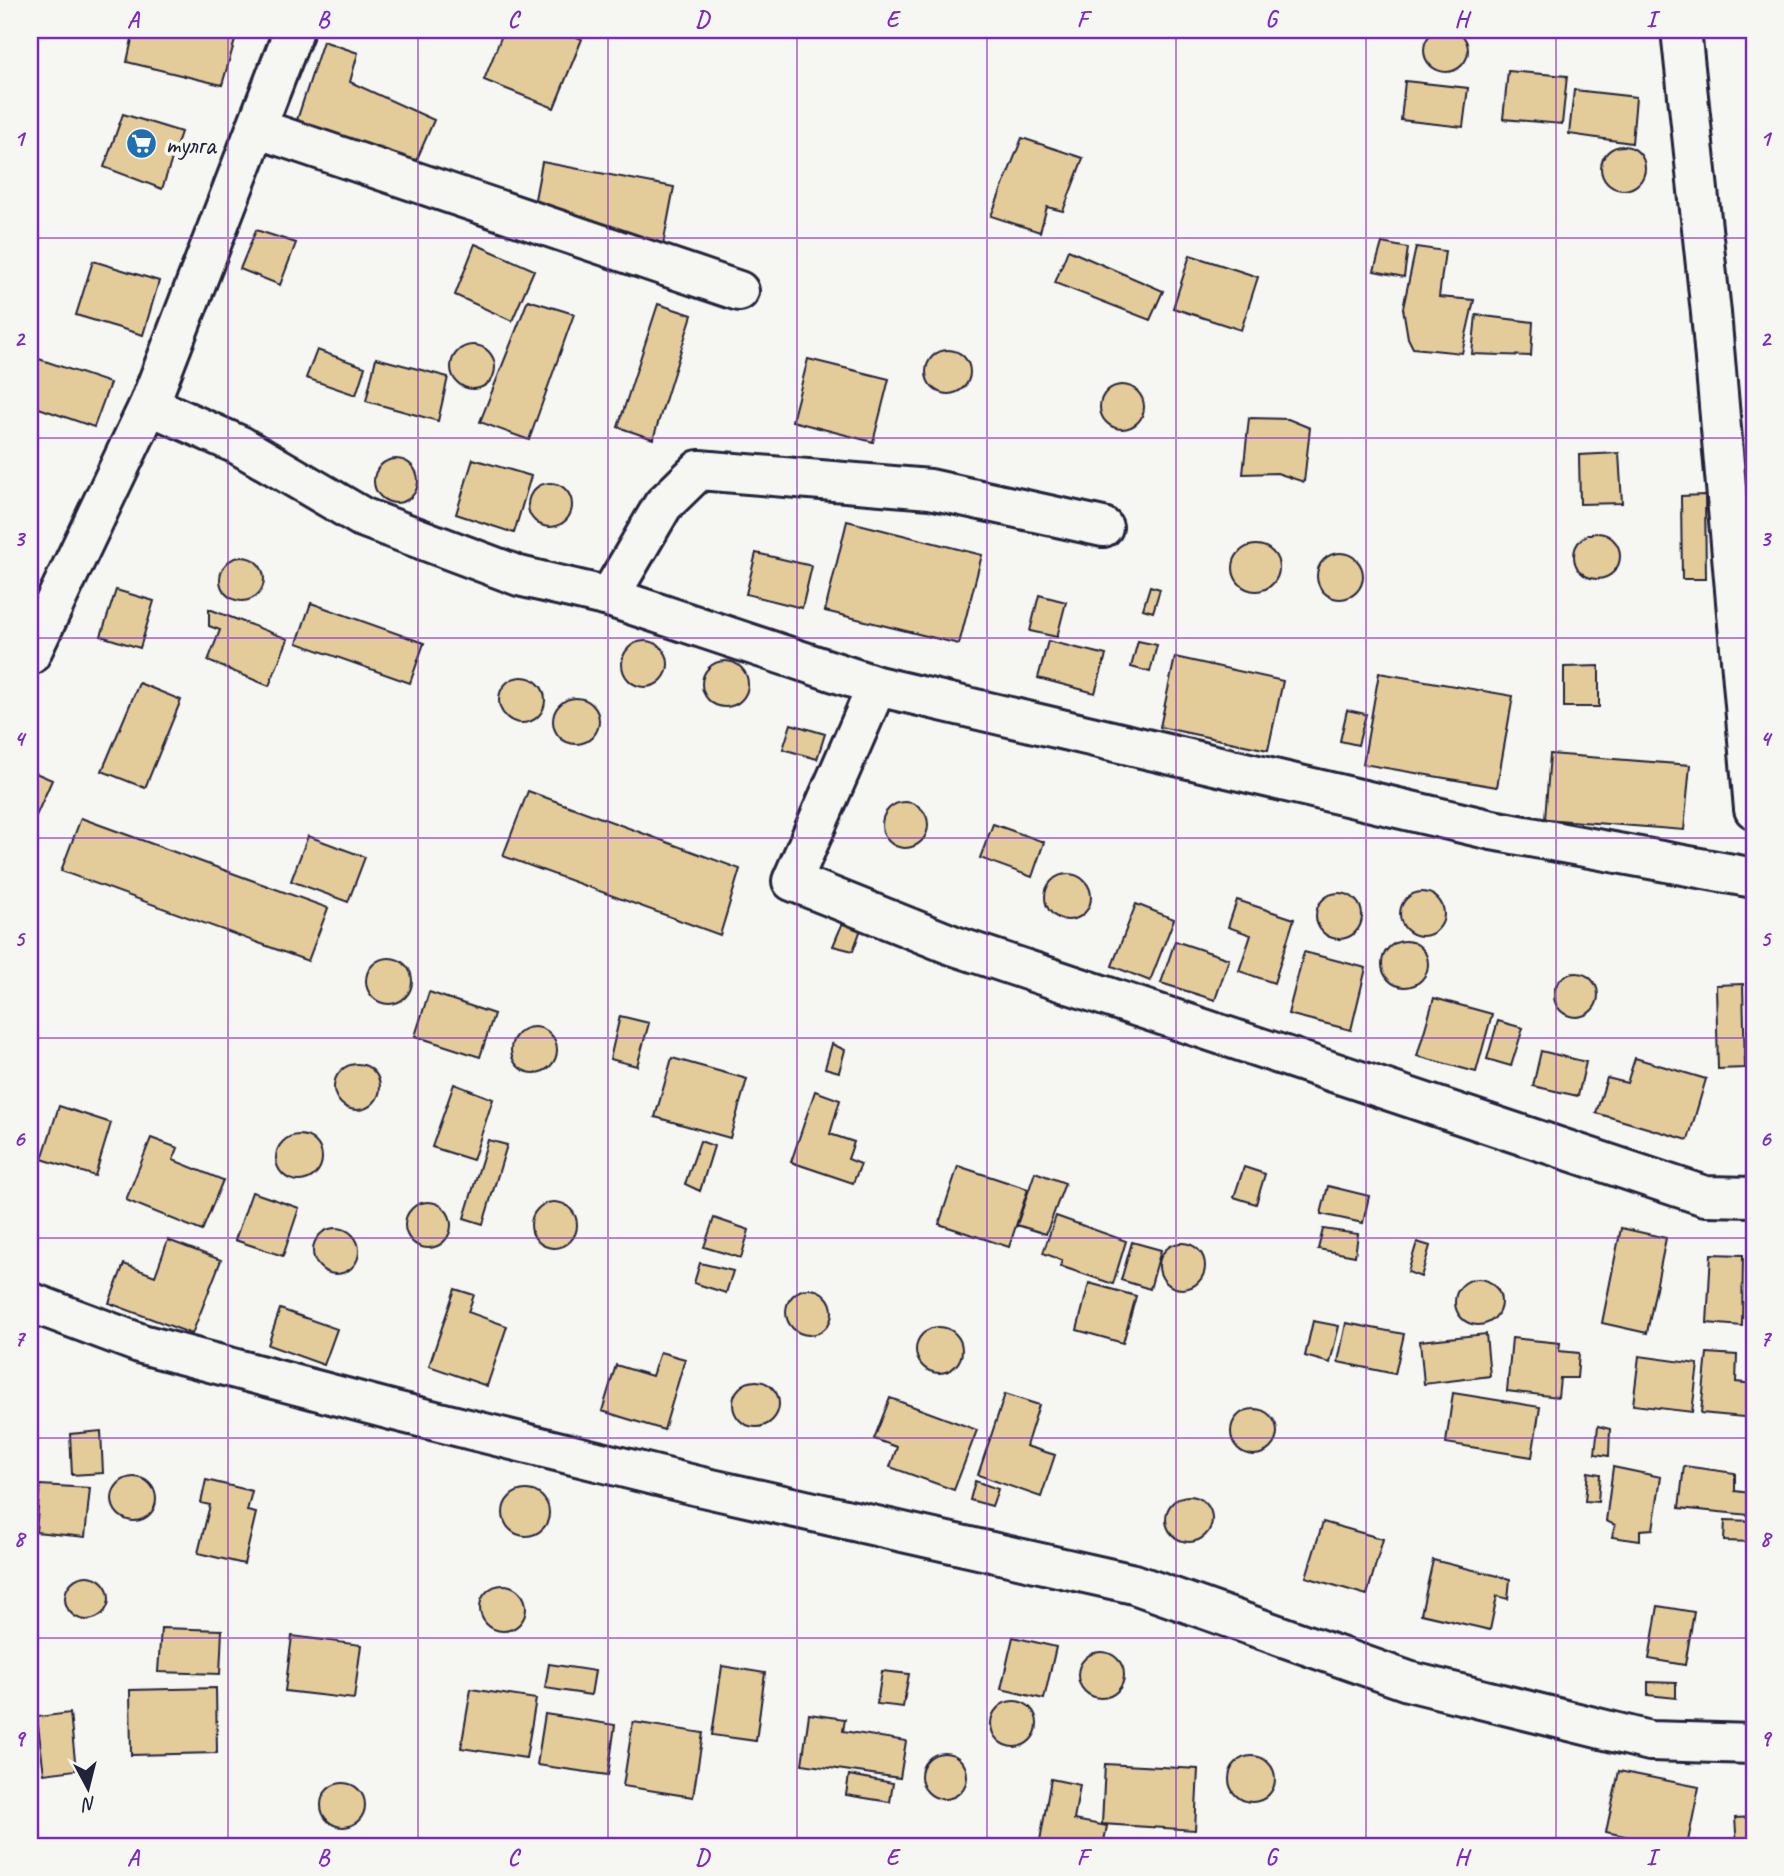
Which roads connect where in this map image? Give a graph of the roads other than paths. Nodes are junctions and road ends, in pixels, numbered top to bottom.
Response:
1 (294, 30) edge
2 (1681, 30) edge
3 (256, 128) junction
4 (739, 291) dead end
5 (149, 405) junction
6 (1103, 527) dead end
7 (609, 597) junction
8 (30, 655) edge
9 (877, 686) junction
10 (1754, 809) edge
11 (1754, 878) edge
12 (1754, 1197) edge
13 (30, 1302) edge
14 (1754, 1744) edge

1 - 3 street
2 - 10 street
3 - 4 street
3 - 5 street
5 - 7 street
5 - 8 street
6 - 7 street
7 - 9 street
9 - 11 street
9 - 12 street
13 - 14 street

